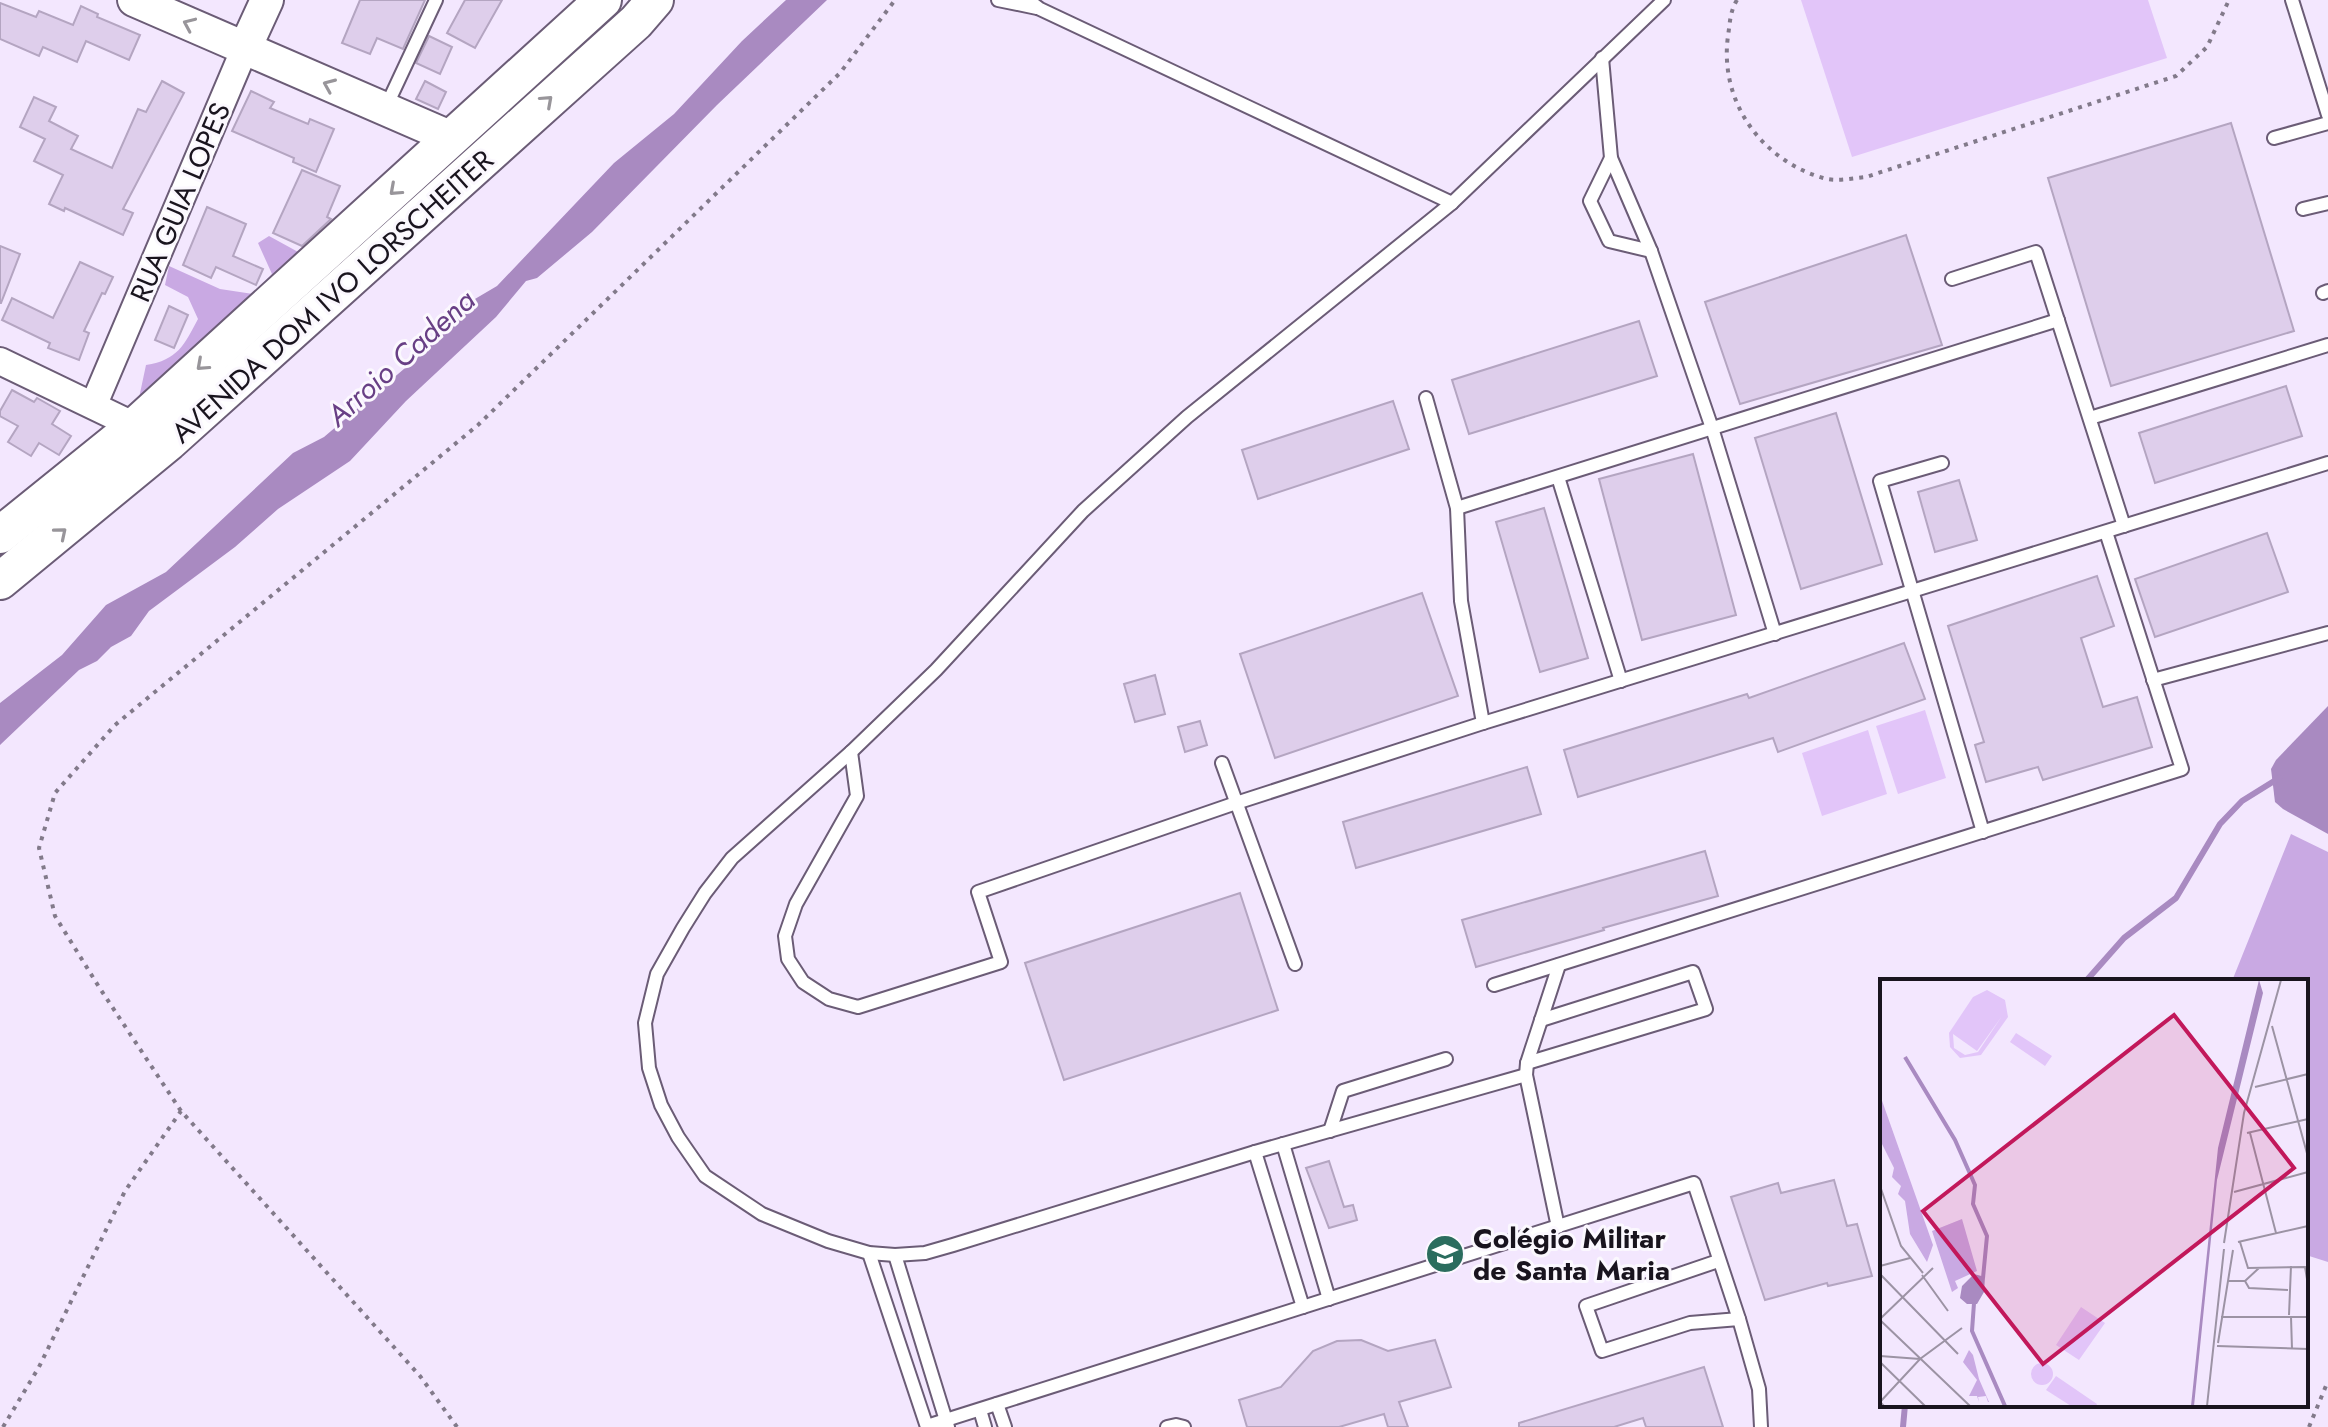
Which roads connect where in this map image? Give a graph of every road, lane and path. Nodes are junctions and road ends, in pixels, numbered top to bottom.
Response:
1 (134, 0) edge
2 (267, 0) edge
3 (436, 0) edge
4 (603, 0) edge
5 (655, 0) edge
6 (895, 0) edge
7 (998, 0) edge
8 (1028, 0) edge
9 (1664, 0) edge
10 (1737, 0) edge
11 (2229, 0) edge
12 (2292, 0) edge
13 (1040, 9) junction
14 (245, 48) junction
15 (1602, 58) junction
16 (385, 109) junction
17 (2328, 115) edge
18 (2328, 123) edge
19 (452, 138) junction
20 (2274, 138) dead end
21 (1611, 158) junction
22 (1452, 203) junction
23 (2328, 203) edge
24 (2303, 209) dead end
25 (1651, 251) junction
26 (1952, 279) dead end
27 (2058, 320) junction
28 (2328, 345) edge
29 (0, 361) edge
30 (1426, 398) dead end
31 (94, 404) junction
32 (2090, 418) junction
33 (135, 426) junction
34 (1712, 428) junction
35 (1942, 463) dead end
36 (2328, 463) edge
37 (1558, 477) junction
38 (1457, 508) junction
39 (2124, 526) junction
40 (2106, 532) junction
41 (0, 535) edge
42 (0, 581) edge
43 (1912, 592) junction
44 (2328, 633) edge
45 (1775, 634) junction
46 (2153, 680) junction
47 (1621, 681) junction
48 (1483, 723) junction
49 (851, 752) junction
50 (1222, 763) dead end
51 (1236, 803) junction
52 (1983, 832) junction
53 (1295, 964) dead end
54 (1559, 965) junction
55 (1494, 985) dead end
56 (1541, 1020) junction
57 (1446, 1059) dead end
58 (1526, 1069) junction
59 (181, 1111) junction
60 (1330, 1131) junction
61 (1283, 1144) junction
62 (1255, 1152) junction
63 (1558, 1227) junction
64 (869, 1253) junction
65 (895, 1255) junction
66 (1718, 1261) junction
67 (1329, 1299) junction
68 (1303, 1307) junction
69 (1739, 1319) junction
70 (2328, 1381) edge
71 (997, 1404) junction
72 (980, 1410) junction
73 (947, 1424) edge
74 (927, 1426) edge
75 (3, 1427) edge
76 (457, 1427) edge
77 (985, 1427) edge
78 (1005, 1427) edge
79 (1167, 1427) edge
80 (1184, 1427) edge
81 (1761, 1427) edge
82 (2309, 1427) edge

14 -> 1 street
2 - 14 street, RUA GUIA LOPES
3 - 16 lane
4 - 19 main road, AVENIDA DOM IVO LORSCHEITER
42 -> 5 main road, AVENIDA DOM IVO LORSCHEITER
6 - 59 path
7 - 13 lane
8 - 13 lane
9 - 15 lane
10 - 11 path
12 - 17 lane
13 - 22 lane
16 -> 14 street
14 - 31 street, RUA GUIA LOPES
15 - 21 lane
15 - 22 lane
16 - 19 street
18 - 20 lane
19 -> 33 main road, AVENIDA DOM IVO LORSCHEITER
21 - 25 lane
21 - 25 lane
22 - 49 lane
23 - 24 lane
25 - 34 lane
26 - 27 lane
27 - 32 lane
27 - 34 lane
28 - 32 lane
29 - 31 street
30 - 38 lane
31 - 33 street
32 - 39 lane
33 - 41 main road, AVENIDA DOM IVO LORSCHEITER
34 - 37 lane
34 - 45 lane
35 - 43 lane
36 - 39 lane
37 - 38 lane
37 - 47 lane
38 - 48 lane
39 - 40 lane
40 - 43 lane
40 - 46 lane
43 - 45 lane
43 - 52 lane
44 - 46 lane
45 - 47 lane
46 - 52 lane
47 - 48 lane
48 - 51 lane
49 - 51 lane
49 - 64 lane
50 - 51 lane
51 - 53 lane
52 - 54 lane
54 - 55 lane
54 - 56 lane
56 - 58 lane
56 - 58 lane
57 - 60 lane
58 - 60 lane
58 - 63 lane
59 - 75 path
59 - 76 path
60 - 61 lane
61 - 62 lane
61 - 67 lane
62 - 65 lane
62 - 68 lane
63 - 66 lane
63 - 67 lane
64 - 65 lane
64 - 74 lane
65 - 73 lane
66 - 69 lane
66 - 69 lane
67 - 68 lane
68 - 71 lane
69 - 81 lane
70 - 82 path
71 - 72 lane
71 - 78 lane
72 - 73 lane
72 - 77 lane
73 - 74 lane
79 - 80 lane

